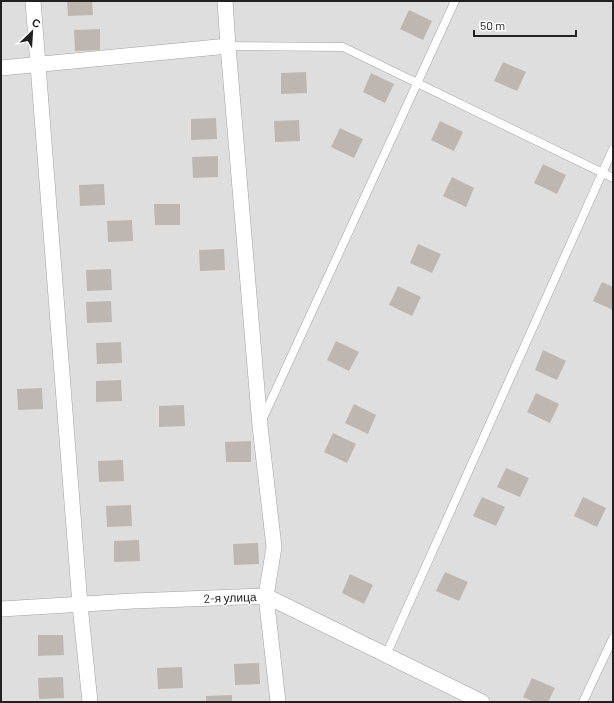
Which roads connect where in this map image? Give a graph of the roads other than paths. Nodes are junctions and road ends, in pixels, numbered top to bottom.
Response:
1 (33, 1) edge
2 (225, 1) edge
3 (455, 1) edge
4 (228, 46) junction
5 (38, 64) junction
6 (1, 68) edge
7 (417, 83) junction
8 (613, 149) edge
9 (602, 173) junction
10 (613, 178) edge
11 (260, 426) junction
12 (266, 596) junction
13 (80, 605) junction
14 (1, 609) edge
15 (613, 638) edge
16 (386, 655) junction
17 (90, 702) edge
18 (278, 702) edge
19 (482, 702) edge
20 (583, 702) edge

1 - 5 street
2 - 4 street
3 - 7 lane
4 - 5 street
4 - 7 lane
4 - 11 street
5 - 6 street
5 - 13 street
7 - 9 lane
7 - 11 lane
8 - 9 lane
9 - 10 lane
9 - 16 lane
11 - 12 street
12 - 13 street, 2-я улица
12 - 16 street, 2-я улица
12 - 18 street
13 - 14 street, 2-я улица
13 - 17 street
15 - 20 lane
16 - 19 street, 2-я улица

